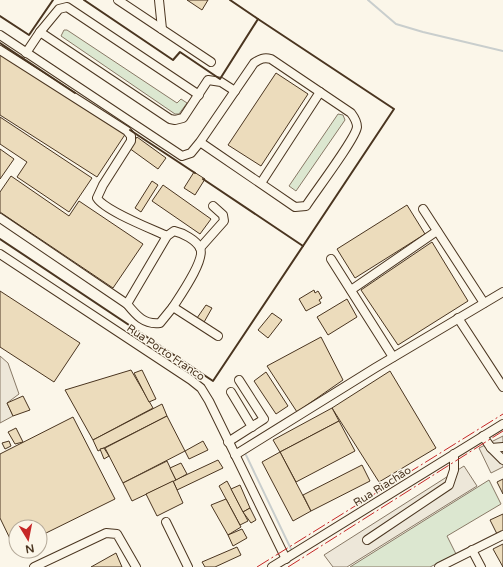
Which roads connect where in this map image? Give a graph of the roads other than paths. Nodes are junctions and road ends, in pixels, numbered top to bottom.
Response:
1 (118, 0) edge
2 (159, 0) edge
3 (162, 29) junction
4 (40, 32) junction
5 (0, 35) edge
6 (0, 50) edge
7 (26, 53) junction
8 (211, 62) dead end
9 (235, 91) junction
10 (320, 92) junction
11 (199, 95) junction
12 (200, 142) junction
13 (261, 183) junction
14 (213, 206) dead end
15 (423, 209) dead end
16 (0, 218) edge
17 (438, 231) junction
18 (167, 236) junction
19 (200, 248) junction
20 (0, 254) edge
21 (331, 259) dead end
22 (351, 290) junction
23 (503, 292) edge
24 (484, 303) junction
25 (127, 304) junction
26 (173, 307) junction
27 (458, 318) junction
28 (218, 336) dead end
29 (393, 357) junction
30 (239, 380) dead end
31 (503, 387) edge
32 (231, 392) dead end
33 (503, 424) edge
34 (252, 427) junction
35 (483, 436) junction
36 (228, 442) junction
37 (503, 447) edge
38 (491, 448) junction
39 (454, 454) junction
40 (235, 455) junction
41 (503, 460) edge
42 (166, 522) dead end
43 (503, 535) edge
44 (367, 540) dead end
45 (472, 550) junction
46 (286, 559) junction
47 (276, 566) edge
48 (34, 567) edge
49 (136, 567) edge
50 (188, 567) edge
51 (439, 567) edge
52 (481, 567) edge

1 - 3 street
2 - 3 street
3 - 8 street
4 - 7 street
4 - 11 street
4 - 11 street
5 - 7 street
6 - 18 street
7 - 12 street
9 - 10 street
9 - 11 street
9 - 12 street
10 - 13 street
10 - 13 street
12 - 13 street
14 - 19 street
15 - 17 street
16 - 25 street
17 - 22 street
17 - 24 street
18 - 19 street
18 - 25 street
19 - 26 street
20 - 36 street, Rua Porto Franco
21 - 22 street
22 - 29 street
23 - 24 street
24 - 27 street
25 - 26 street
26 - 28 street
27 - 29 street
27 - 31 street
29 - 40 street
30 - 34 street
32 - 34 street
33 - 35 street, Rua Riachão
34 - 36 street
35 - 38 street
35 - 39 street, Rua Riachão
36 - 40 street, Rua Porto Franco
37 - 38 street
38 - 41 street
39 - 44 street
39 - 46 street, Rua Riachão
40 - 46 street, Rua Porto Franco
42 - 50 street
43 - 45 street
45 - 51 street
45 - 52 street
46 - 47 street, Rua Riachão
48 - 49 street

